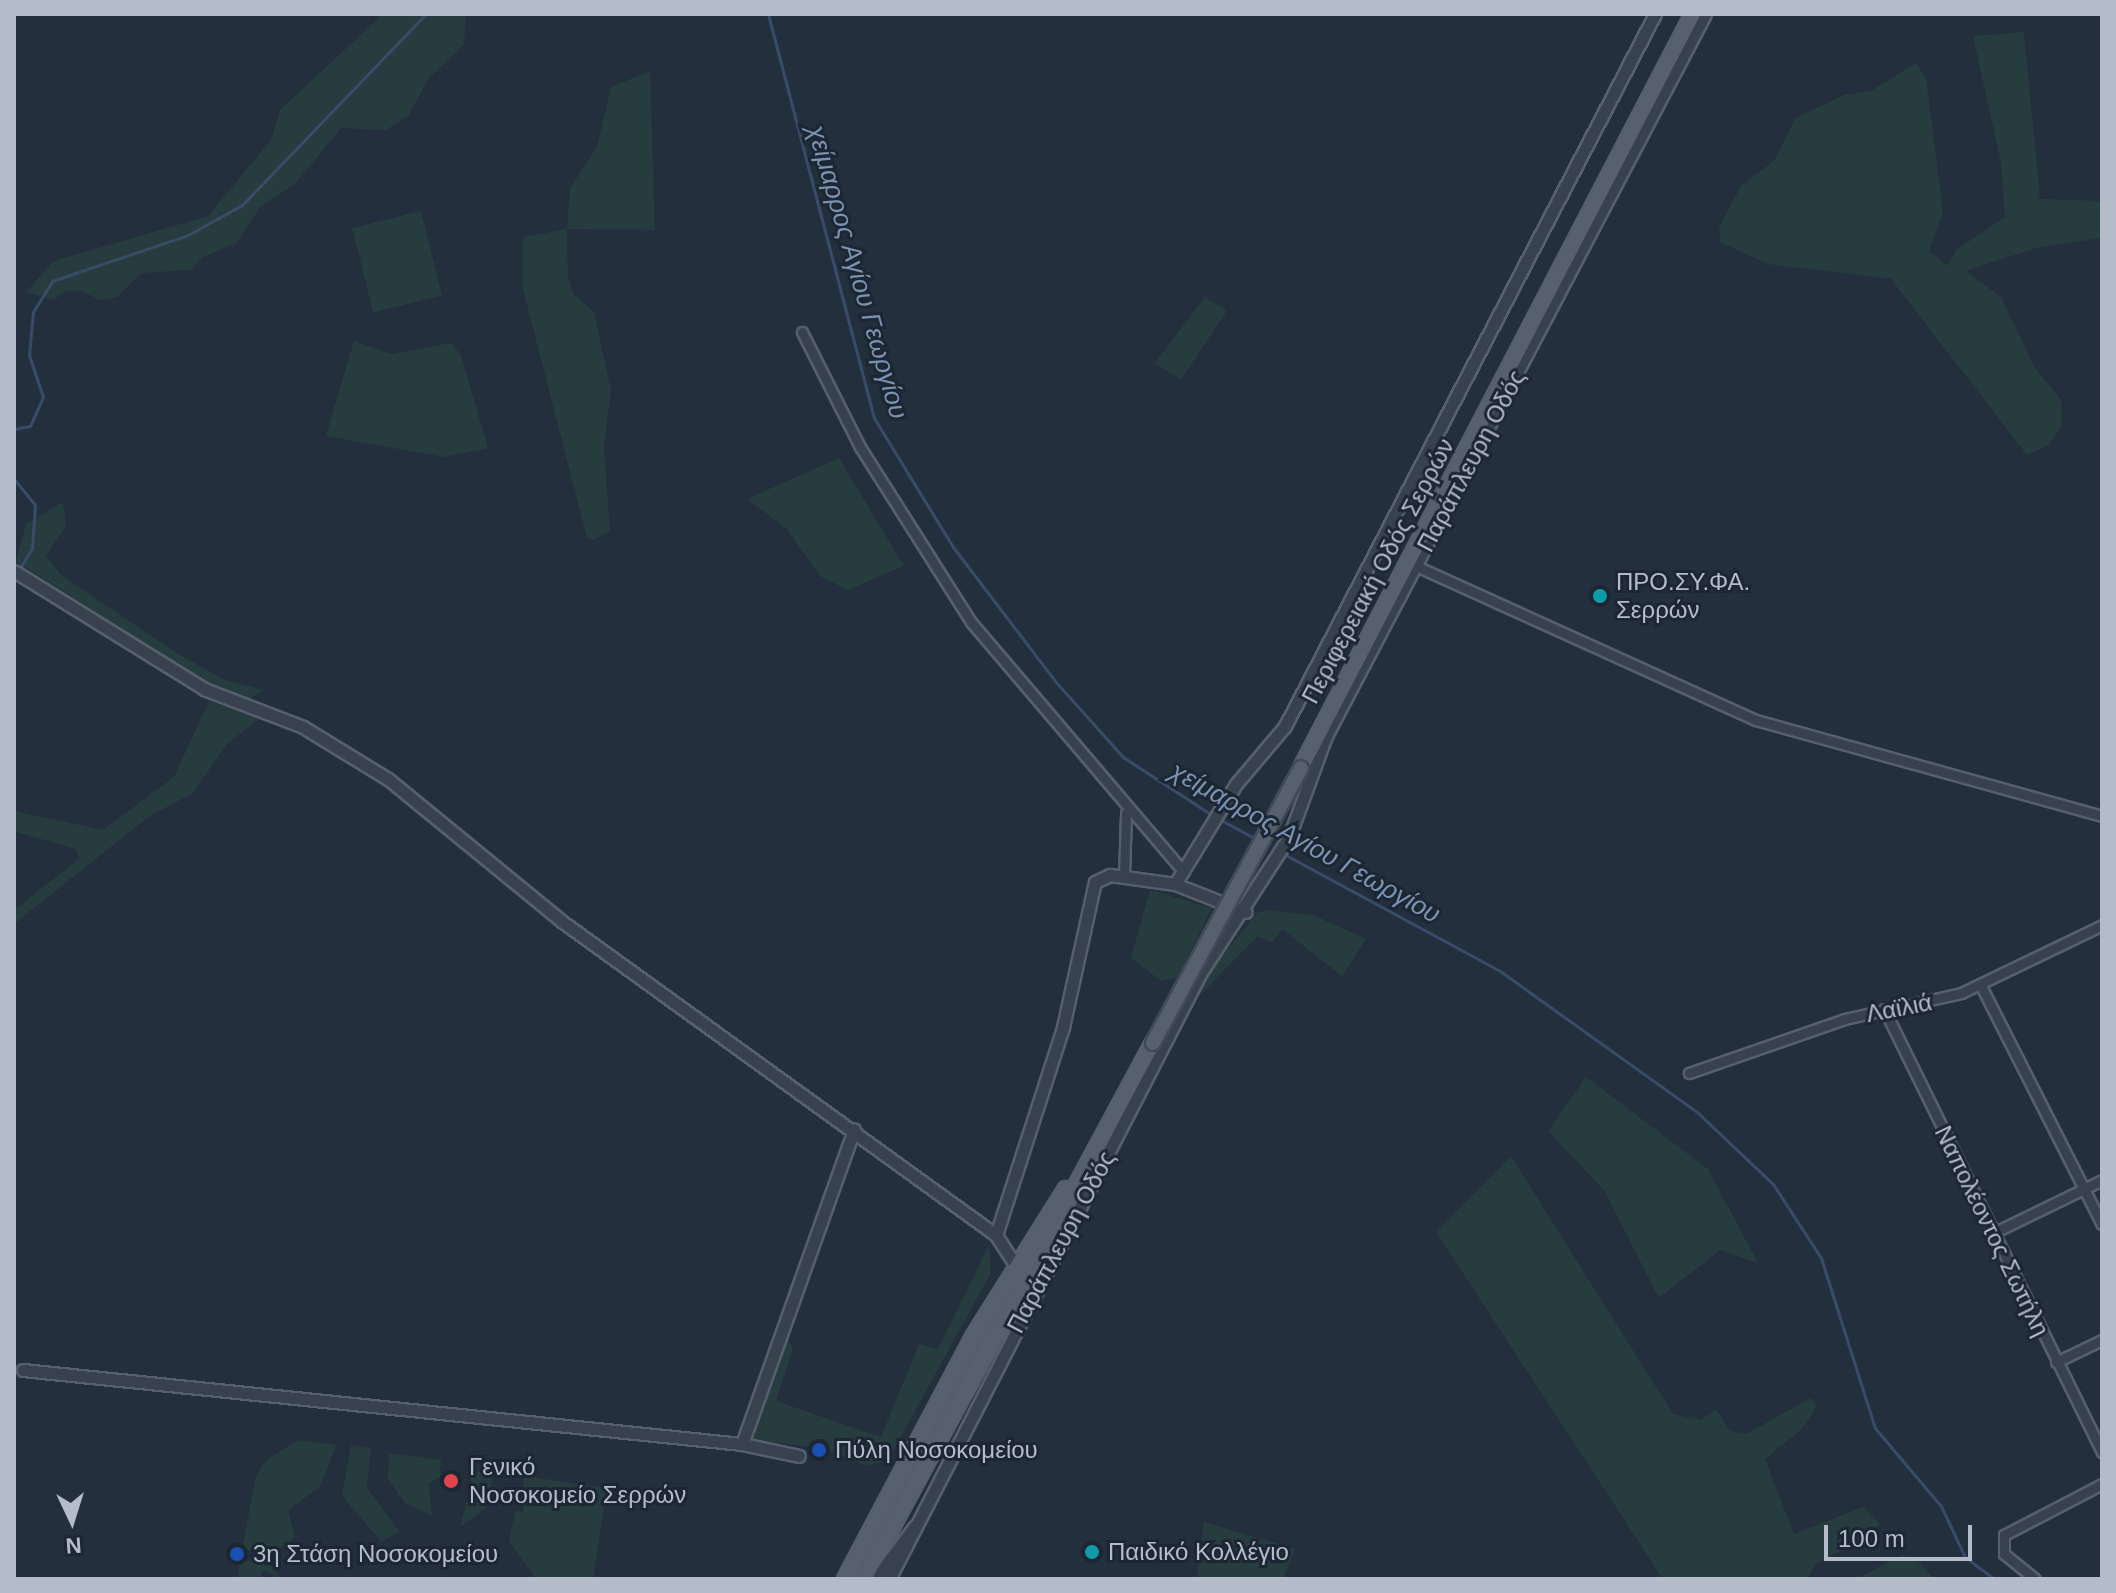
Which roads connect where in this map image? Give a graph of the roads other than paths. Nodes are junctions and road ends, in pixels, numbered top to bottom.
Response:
1 (1655, 14) edge
2 (1693, 14) edge
3 (1705, 14) edge
4 (802, 332) dead end
5 (1416, 566) junction
6 (14, 571) edge
7 (1126, 813) junction
8 (2102, 816) edge
9 (1184, 872) junction
10 (1124, 877) junction
11 (1175, 884) junction
12 (1246, 912) junction
13 (2102, 925) edge
14 (1980, 984) junction
15 (1884, 1009) junction
16 (1689, 1073) dead end
17 (854, 1129) junction
18 (1096, 1146) junction
19 (2102, 1180) edge
20 (2084, 1189) junction
21 (2102, 1224) edge
22 (1991, 1234) junction
23 (996, 1235) junction
24 (1014, 1263) junction
25 (2102, 1340) edge
26 (2056, 1362) junction
27 (23, 1370) dead end
28 (742, 1444) junction
29 (2102, 1452) edge
30 (799, 1456) dead end
31 (2102, 1484) edge
32 (890, 1493) junction
33 (906, 1501) junction
34 (882, 1507) junction
35 (898, 1515) junction
36 (919, 1523) junction
37 (845, 1579) edge
38 (864, 1579) edge
39 (875, 1579) edge
40 (889, 1579) edge
41 (2035, 1579) edge

1 - 9 street, Παράπλευρη Οδός
2 - 18 main road, Περιφερειακή Οδός Σερρών, bridge
3 - 5 street, Παράπλευρη Οδός
4 - 7 street
5 - 8 street
5 - 12 street, Παράπλευρη Οδός
6 - 17 street
7 - 9 street
7 - 10 street
9 - 11 street, Παράπλευρη Οδός
10 - 11 street
10 - 23 street
11 - 12 street
12 - 36 street, Παράπλευρη Οδός
13 - 14 street, Λαϊλιά
14 - 15 street, Λαϊλιά
14 - 20 street
15 - 16 street, Λαϊλιά
15 - 22 street, Ναπολέοντος Σωτήλη
17 - 23 street
17 - 28 street
18 - 24 main road, Περιφερειακή Οδός Σερρών
18 - 33 main road, Περιφερειακή Οδός Σερρών
19 - 20 street
20 - 21 street
20 - 22 street
22 - 26 street, Ναπολέοντος Σωτήλη
23 - 24 street, Παράπλευρη Οδός
24 - 32 main road, Περιφερειακή Οδός Σερρών
25 - 26 street
26 - 29 street, Ναπολέοντος Σωτήλη
27 - 28 street
28 - 30 street
31 - 41 street
32 - 33 street
32 - 34 main road, Περιφερειακή Οδός Σερρών
33 - 35 main road, Περιφερειακή Οδός Σερρών
34 - 35 street
34 - 37 main road, Περιφερειακή Οδός Σερρών
35 - 38 main road, Περιφερειακή Οδός Σερρών
36 - 39 street
36 - 40 street, Παράπλευρη Οδός

